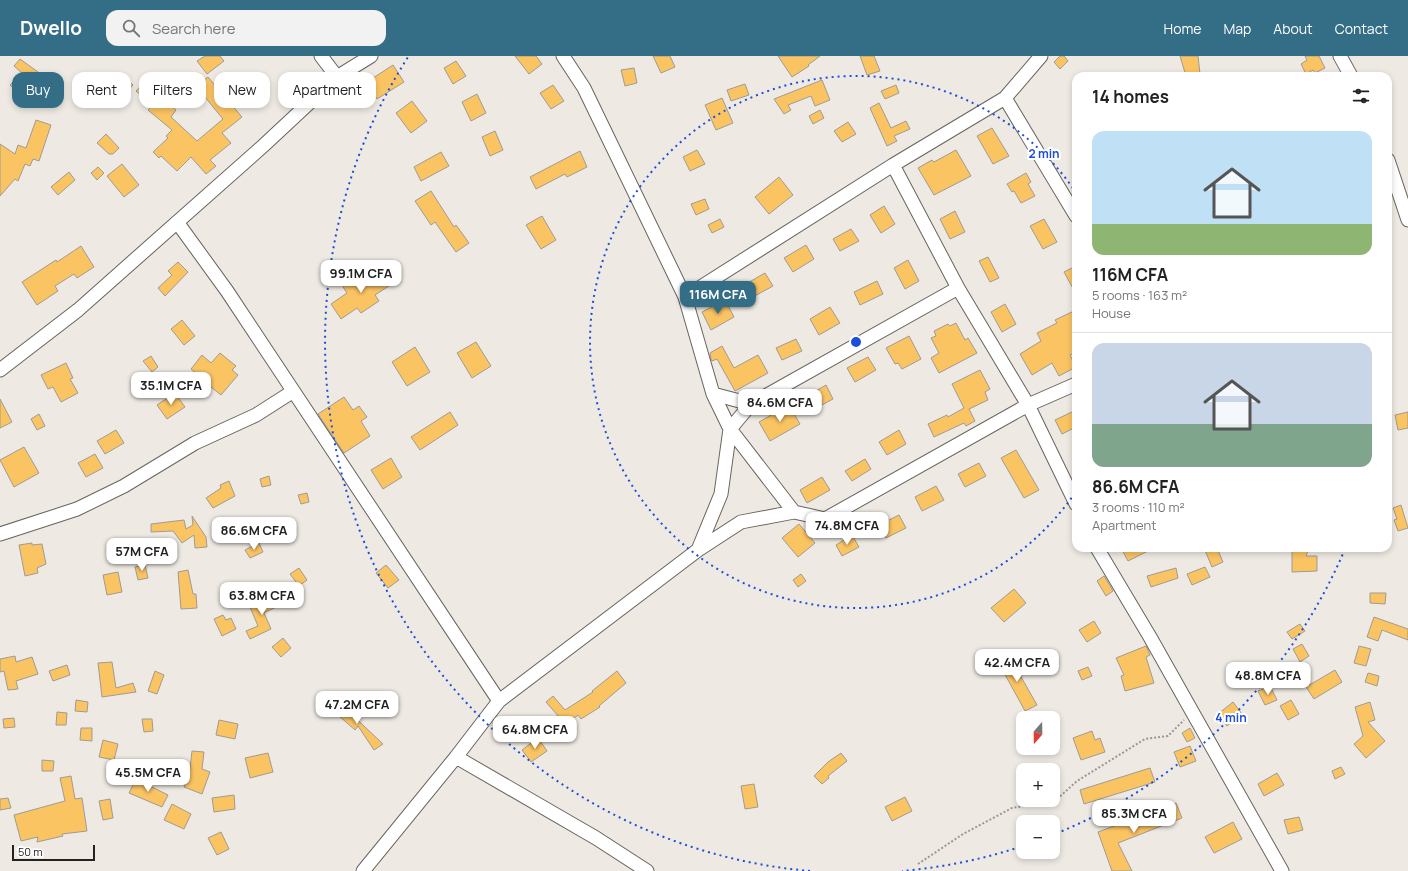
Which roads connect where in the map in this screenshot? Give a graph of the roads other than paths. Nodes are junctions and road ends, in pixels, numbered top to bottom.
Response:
1 (321, 56) edge
2 (371, 56) edge
3 (563, 56) edge
4 (1041, 56) edge
5 (1340, 56) edge
6 (333, 72) edge
7 (345, 72) edge
8 (1345, 72) edge
9 (1005, 98) junction
10 (304, 108) edge
11 (893, 165) junction
12 (1392, 172) edge
13 (1072, 209) edge
14 (1408, 220) edge
15 (177, 222) junction
16 (958, 288) junction
17 (685, 297) junction
18 (0, 370) edge
19 (1072, 386) edge
20 (292, 392) junction
21 (713, 394) junction
22 (751, 404) junction
23 (1028, 405) junction
24 (730, 429) junction
25 (1072, 496) edge
26 (794, 512) junction
27 (0, 534) edge
28 (698, 550) junction
29 (1099, 552) edge
30 (499, 700) junction
31 (456, 757) junction
32 (363, 871) edge
33 (647, 871) edge
34 (1282, 871) edge

1 - 6 street
2 - 7 street
3 - 17 street
4 - 9 street
5 - 8 street
9 - 11 street
9 - 13 street
10 - 15 street
11 - 16 street
11 - 17 street
12 - 14 street
15 - 18 street
15 - 20 street
16 - 22 street
16 - 23 street
17 - 21 street
19 - 23 street
20 - 27 street
20 - 30 street
21 - 22 street
21 - 24 street
22 - 24 street
23 - 25 street
23 - 26 street
24 - 26 street
24 - 28 street
26 - 28 street
28 - 30 street
29 - 34 street
30 - 31 street
31 - 32 street
31 - 33 street

